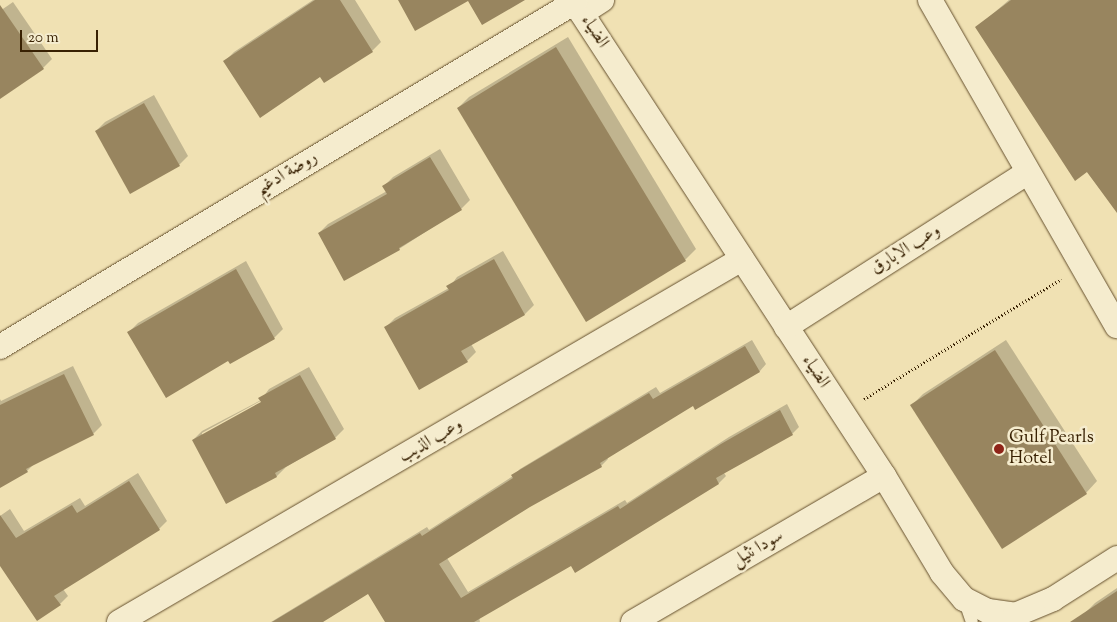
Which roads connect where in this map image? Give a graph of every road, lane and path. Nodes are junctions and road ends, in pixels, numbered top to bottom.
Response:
1 (602, 0) edge
2 (930, 0) edge
3 (577, 5) edge
4 (1027, 173) junction
5 (742, 259) junction
6 (1082, 267) junction
7 (1117, 326) edge
8 (786, 327) junction
9 (0, 347) edge
10 (842, 413) junction
11 (884, 476) junction
12 (1117, 558) edge
13 (964, 600) junction
14 (1018, 618) edge
15 (119, 622) edge
16 (633, 622) edge
17 (972, 622) edge

1 - 3 street
2 - 4 street
3 - 5 street, الضياء
3 - 9 street, روضة ادغيم
4 - 6 street
4 - 8 street, وعب الابارق
5 - 8 street, الضياء
5 - 15 street, وعب الذيب
6 - 7 street
6 - 10 path
8 - 10 street, الضياء
10 - 11 street, الضياء
11 - 13 street, الضياء
11 - 16 street, سودا نثيل
12 - 14 street, الضياء
13 - 14 street, الضياء
13 - 17 lane

